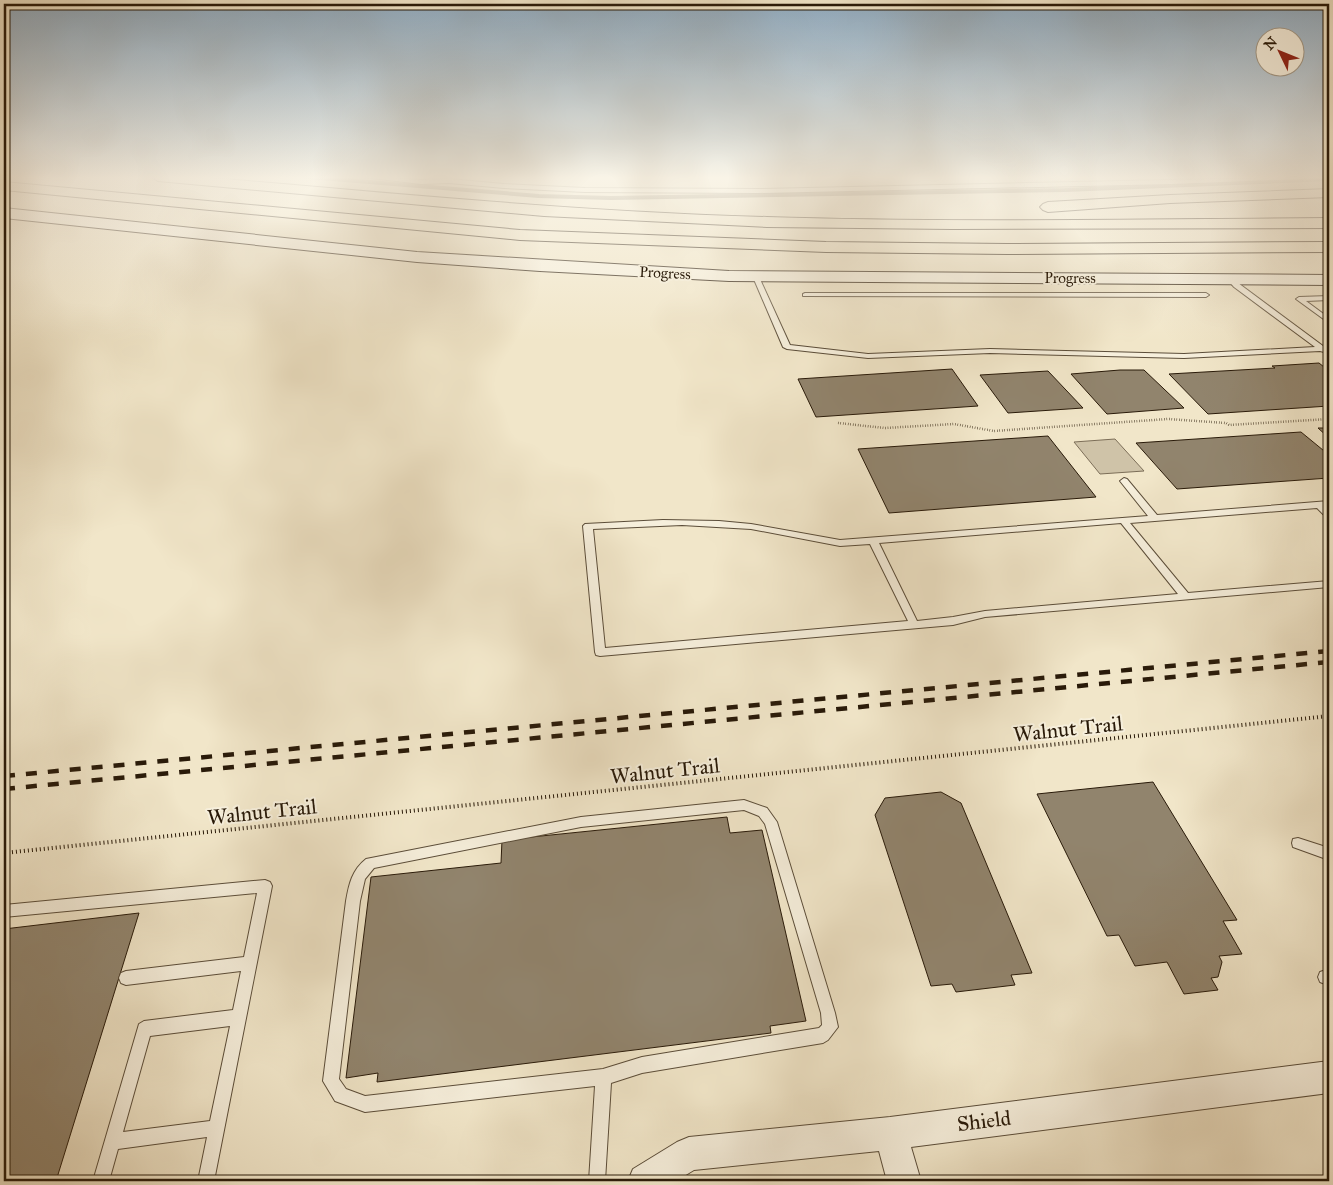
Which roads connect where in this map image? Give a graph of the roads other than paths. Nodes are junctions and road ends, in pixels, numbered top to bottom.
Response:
1 (190, 232) edge
2 (492, 232) edge
3 (1329, 247) edge
4 (908, 248) junction
5 (1329, 265) edge
6 (756, 277) junction
7 (1230, 279) junction
8 (1329, 280) edge
9 (804, 295) dead end
10 (1206, 296) dead end
11 (1329, 298) edge
12 (1329, 321) edge
13 (1325, 348) edge
14 (1329, 353) edge
15 (1124, 481) dead end
16 (1324, 504) edge
17 (1329, 515) edge
18 (1155, 518) junction
19 (1124, 520) junction
20 (873, 540) junction
21 (1329, 584) edge
22 (1185, 596) junction
23 (914, 624) junction
24 (1298, 843) dead end
25 (1329, 854) edge
26 (4, 911) edge
27 (249, 963) junction
28 (126, 978) dead end
29 (239, 1017) junction
30 (603, 1077) junction
31 (1329, 1077) edge
32 (216, 1128) junction
33 (890, 1133) junction
34 (112, 1142) junction
35 (101, 1181) edge
36 (206, 1181) edge
37 (597, 1181) edge
38 (645, 1181) edge
39 (904, 1181) edge

1 - 6 street, Progress
2 - 4 highway
3 - 4 highway
4 - 5 highway
6 - 7 street, Progress
6 - 13 lane
7 - 8 street, Progress
7 - 13 lane
9 - 10 lane
11 - 12 lane
13 - 14 lane
15 - 18 lane
16 - 17 lane
16 - 18 lane
18 - 19 lane
19 - 20 lane
19 - 22 lane
20 - 23 lane
20 - 23 lane
21 - 22 lane
22 - 23 lane
24 - 25 lane
26 - 27 lane
27 - 28 lane
27 - 29 lane
29 - 32 lane
29 - 34 lane
30 - 30 lane
30 - 37 lane
31 - 33 street, Shield
32 - 34 lane
32 - 36 lane
33 - 38 street, Shield
33 - 39 street
34 - 35 lane

